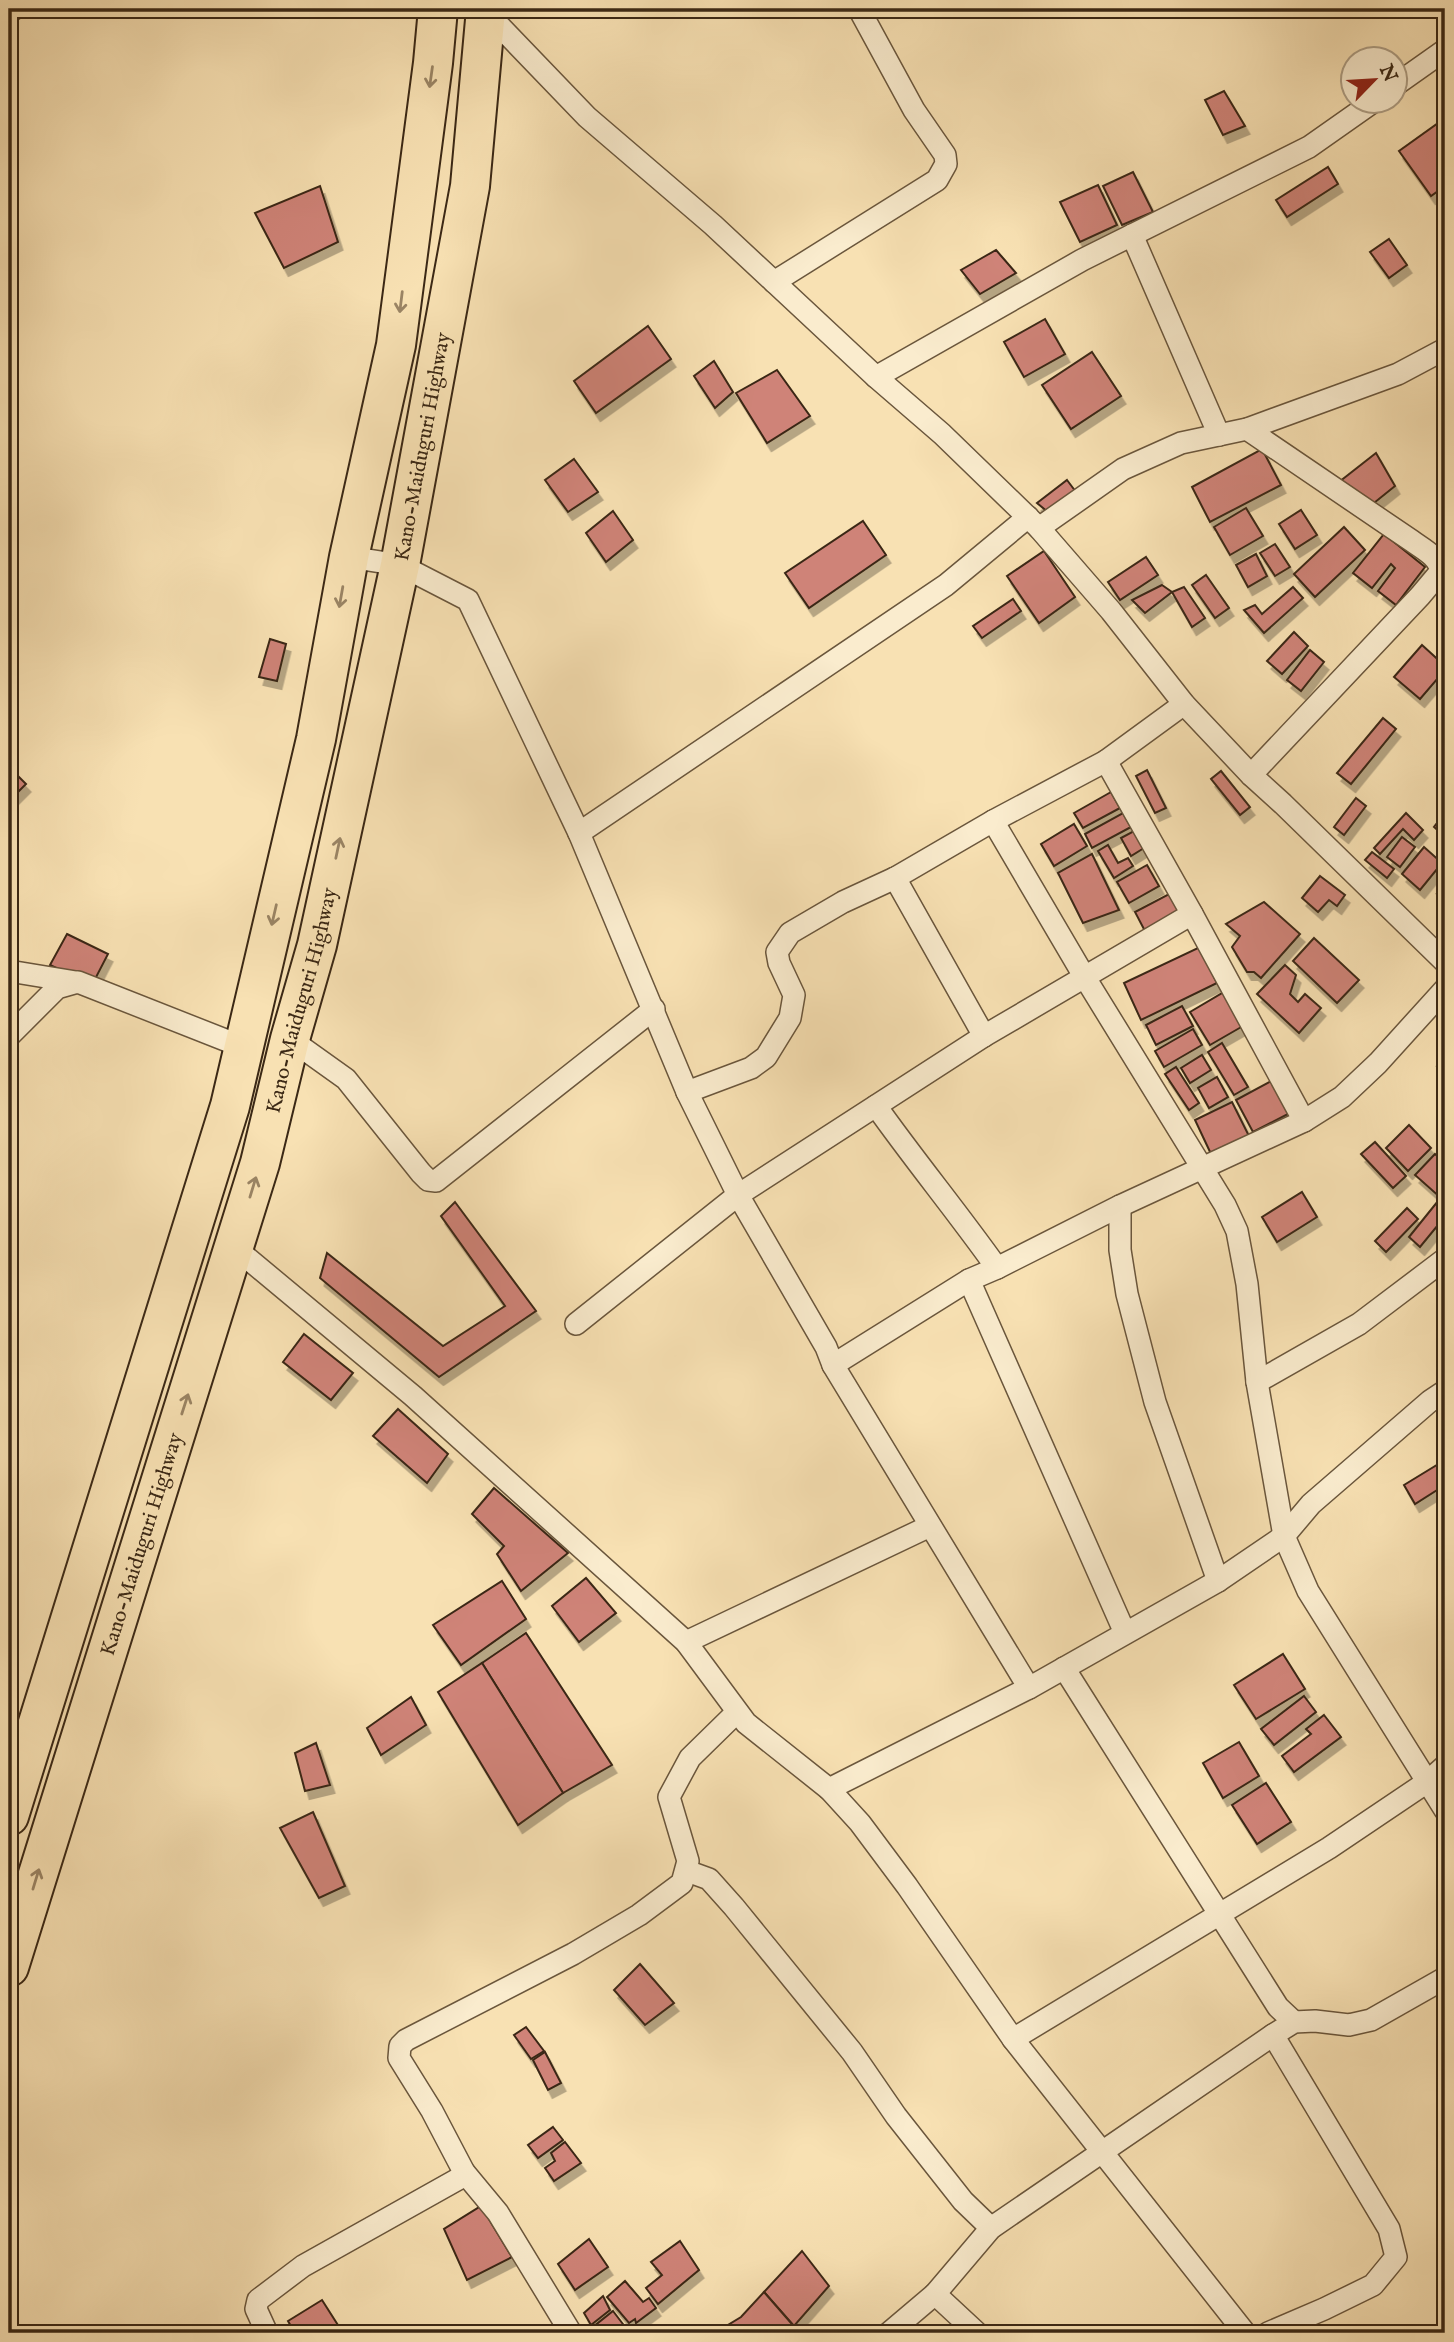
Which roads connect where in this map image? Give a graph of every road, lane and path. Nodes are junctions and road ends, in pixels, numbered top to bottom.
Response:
1 (14, 9) edge
2 (438, 9) edge
3 (859, 9) edge
4 (486, 10) edge
5 (9, 13) edge
6 (1445, 50) edge
7 (1408, 77) edge
8 (1353, 116) edge
9 (1132, 235) junction
10 (774, 282) junction
11 (1445, 349) edge
12 (876, 377) junction
13 (1247, 429) junction
14 (1219, 435) junction
15 (1034, 523) junction
16 (349, 557) junction
17 (400, 565) junction
18 (1184, 704) junction
19 (1106, 761) junction
20 (1251, 775) junction
21 (993, 821) junction
22 (579, 834) junction
23 (895, 878) junction
24 (1192, 914) junction
25 (1445, 962) edge
26 (9, 971) edge
27 (1084, 976) junction
28 (78, 982) junction
29 (1445, 989) edge
30 (654, 1009) junction
31 (9, 1036) edge
32 (984, 1037) junction
33 (290, 1039) junction
34 (243, 1047) junction
35 (687, 1092) junction
36 (876, 1106) junction
37 (1304, 1121) junction
38 (1202, 1168) junction
39 (738, 1195) junction
40 (1120, 1206) junction
41 (234, 1248) junction
42 (1445, 1259) edge
43 (997, 1268) junction
44 (969, 1280) junction
45 (576, 1324) dead end
46 (833, 1365) junction
47 (1257, 1382) junction
48 (1445, 1391) edge
49 (930, 1526) junction
50 (1284, 1536) junction
51 (1218, 1581) junction
52 (1125, 1633) junction
53 (686, 1642) junction
54 (1064, 1668) junction
55 (1029, 1688) junction
56 (737, 1712) junction
57 (1445, 1766) edge
58 (1427, 1782) junction
59 (829, 1789) junction
60 (1445, 1810) edge
61 (9, 1816) edge
62 (687, 1871) junction
63 (1219, 1913) junction
64 (9, 1967) edge
65 (1445, 1978) edge
66 (1294, 2022) junction
67 (1273, 2035) junction
68 (1013, 2039) junction
69 (1101, 2152) junction
70 (464, 2172) junction
71 (990, 2228) junction
72 (935, 2294) junction
73 (267, 2333) edge
74 (571, 2333) edge
75 (889, 2333) edge
76 (977, 2333) edge
77 (1245, 2333) edge
78 (1268, 2333) edge

1 - 5 street
2 -> 16 highway, Kano-Maiduguri Highway
3 - 10 street
4 - 10 street
4 - 17 highway, Kano-Maiduguri Highway
6 - 7 street
8 - 9 street
9 - 12 street
9 - 14 street
10 - 12 street
11 - 13 street
12 - 15 street
13 - 14 street
13 - 20 street
14 - 15 street
15 - 18 street
15 - 22 street
16 - 17 street
16 -> 34 highway, Kano-Maiduguri Highway
17 - 22 street
33 -> 17 highway, Kano-Maiduguri Highway
18 - 19 street
18 - 20 street
19 - 21 street
19 - 24 street
20 - 25 street
21 - 23 street
21 - 27 street
22 - 30 street
23 - 32 street
23 - 35 street
24 - 27 street
24 - 37 street
26 - 28 street
27 - 32 street
27 - 38 street
28 - 31 street
28 - 34 street
29 - 37 street
30 - 33 street
30 - 35 street
32 - 36 street
41 -> 33 highway, Kano-Maiduguri Highway
34 - 61 highway, Kano-Maiduguri Highway
35 - 39 street
36 - 39 street
36 - 43 street
37 - 38 street
38 - 40 street
38 - 47 street
39 - 45 street
39 - 46 street
40 - 43 street
40 - 51 street
41 - 53 street
64 -> 41 highway, Kano-Maiduguri Highway
42 - 47 street
43 - 44 street
44 - 46 street
44 - 52 street
46 - 49 street
47 - 50 street
48 - 50 street
49 - 53 street
49 - 55 street
50 - 51 street
50 - 58 street
51 - 52 street
52 - 54 street
53 - 56 street
54 - 55 street
54 - 63 street
55 - 59 street
56 - 59 street
56 - 62 street
57 - 58 street
58 - 60 street
58 - 63 street
59 - 68 street
62 - 70 street
62 - 71 street
63 - 66 street
63 - 68 street
65 - 66 street
66 - 67 street
67 - 69 street
67 - 78 street
68 - 69 street
69 - 71 street
69 - 77 street
70 - 73 street
70 - 74 street
71 - 72 street
72 - 75 street
72 - 76 street

